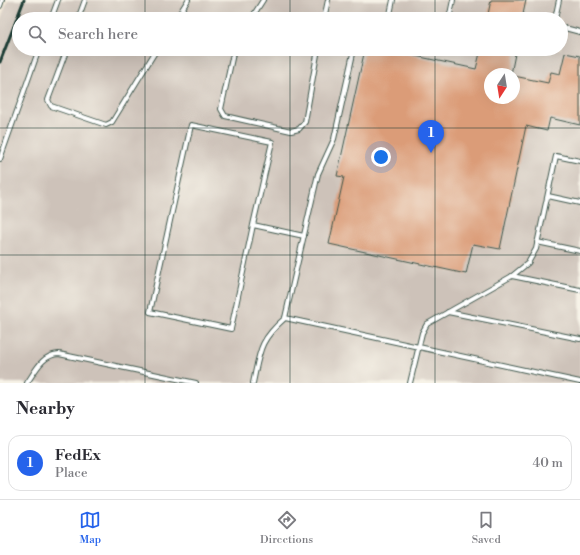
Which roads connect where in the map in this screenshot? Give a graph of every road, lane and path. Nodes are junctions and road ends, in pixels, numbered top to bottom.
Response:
1 (2, 0) edge
2 (58, 0) edge
3 (85, 0) edge
4 (188, 0) edge
5 (263, 0) edge
6 (328, 0) edge
7 (393, 0) edge
8 (453, 0) edge
9 (559, 0) edge
10 (0, 6) edge
11 (54, 12) edge
12 (81, 12) edge
13 (180, 12) edge
14 (255, 12) edge
15 (325, 12) edge
16 (390, 12) edge
17 (450, 12) edge
18 (556, 12) edge
19 (568, 29) edge
20 (580, 32) edge
21 (37, 56) edge
22 (64, 56) edge
23 (153, 56) edge
24 (232, 56) edge
25 (317, 56) edge
26 (352, 56) edge
27 (0, 159) edge
28 (580, 161) edge
29 (548, 196) junction
30 (580, 203) edge
31 (253, 225) junction
32 (304, 236) junction
33 (537, 242) junction
34 (580, 251) edge
35 (512, 276) junction
36 (580, 290) edge
37 (447, 312) junction
38 (285, 318) junction
39 (580, 339) edge
40 (418, 348) junction
41 (580, 382) edge
42 (27, 383) edge
43 (196, 383) edge
44 (253, 383) edge
45 (410, 383) edge

1 - 10 lane
2 - 11 lane
3 - 12 lane
4 - 13 lane
5 - 14 lane
6 - 15 lane
7 - 16 lane
8 - 17 lane
9 - 18 lane
19 - 20 lane
21 - 27 lane
22 - 23 lane
24 - 25 lane
26 - 32 lane
28 - 29 lane
29 - 30 lane
29 - 33 lane
31 - 31 lane
31 - 32 lane
32 - 38 lane
33 - 34 lane
33 - 35 lane
35 - 36 lane
35 - 37 lane
37 - 39 lane
37 - 40 lane
38 - 40 lane
38 - 44 lane
40 - 41 lane
40 - 45 lane
42 - 43 lane

